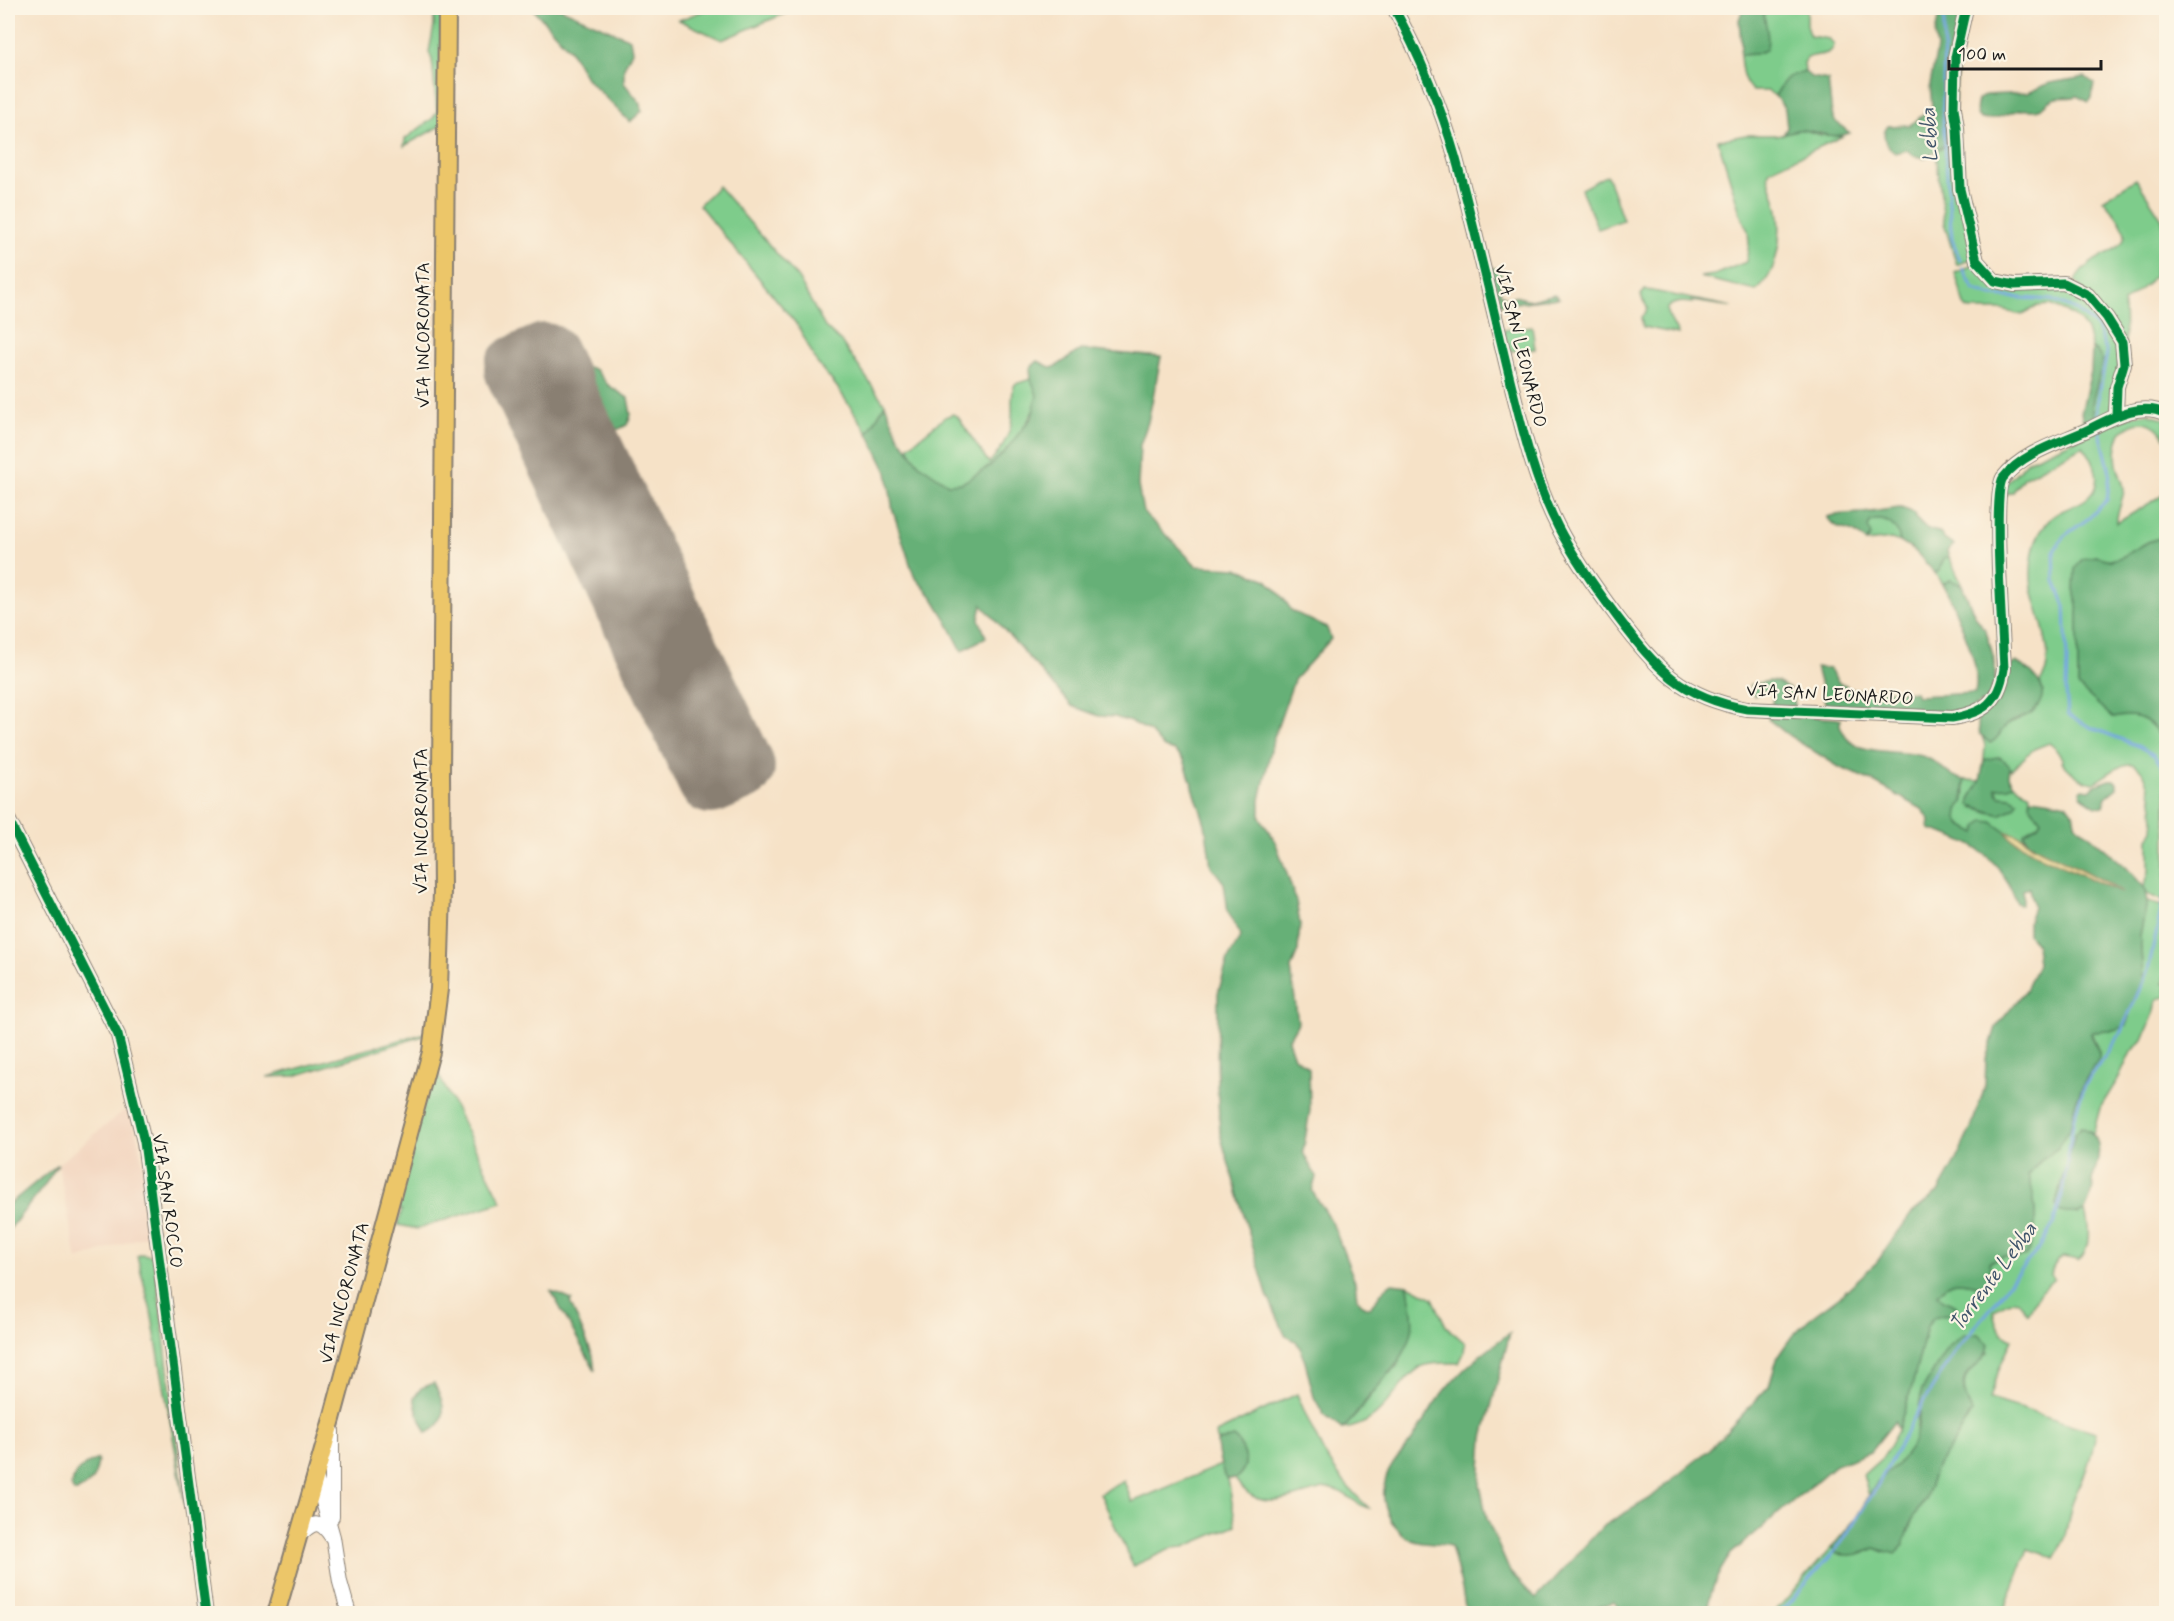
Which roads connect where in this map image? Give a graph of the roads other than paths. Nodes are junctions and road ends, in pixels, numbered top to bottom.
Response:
1 (447, 8) edge
2 (1394, 8) edge
3 (1966, 8) edge
4 (2166, 414) edge
5 (2111, 418) junction
6 (8, 819) edge
7 (332, 1419) junction
8 (315, 1473) junction
9 (332, 1499) junction
10 (298, 1536) junction
11 (333, 1537) junction
12 (206, 1614) edge
13 (276, 1614) edge
14 (349, 1614) edge

1 - 7 main road, VIA INCORONATA
2 - 5 street, VIA SAN LEONARDO
3 - 5 street
4 - 5 street, VIA SAN LEONARDO
6 - 12 street, VIA SAN ROCCO
7 - 8 main road, VIA INCORONATA
7 - 9 street
8 - 9 street
8 - 10 main road, VIA INCORONATA
8 - 11 street
9 - 11 street
10 - 11 street
10 - 13 main road, VIA INCORONATA
11 - 14 street

